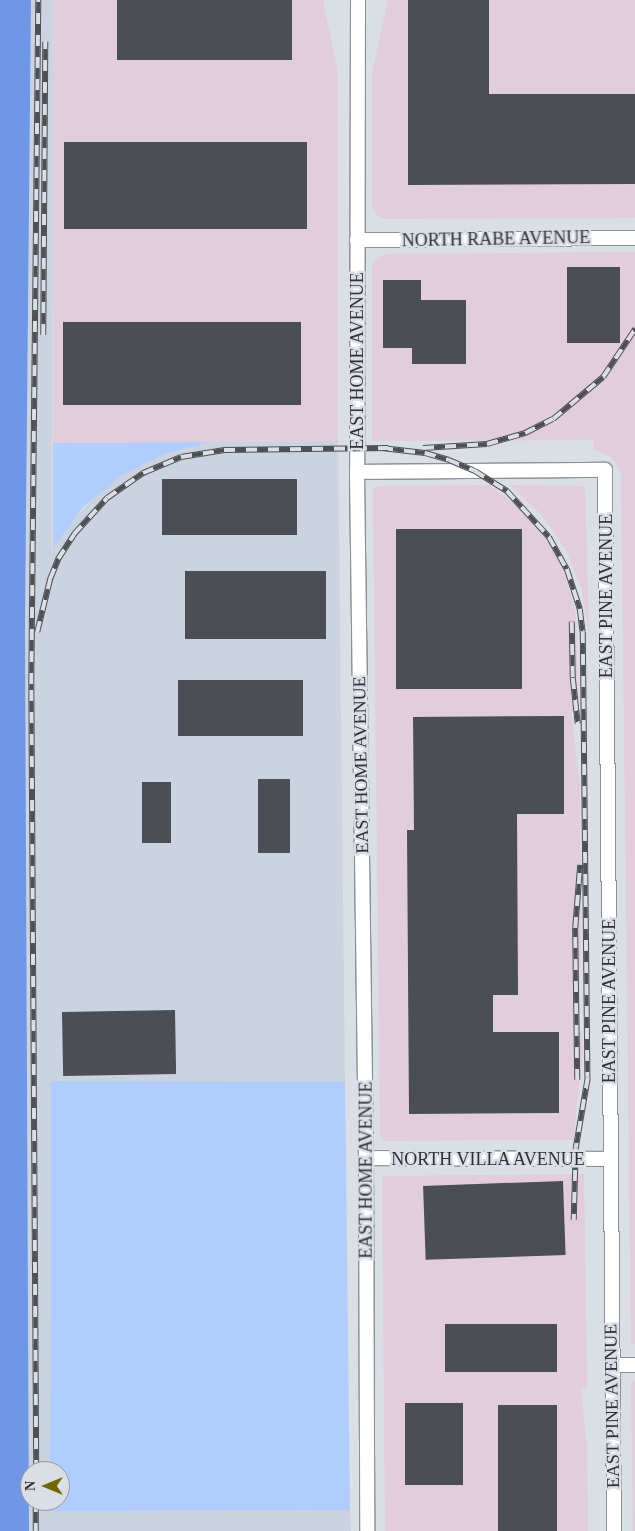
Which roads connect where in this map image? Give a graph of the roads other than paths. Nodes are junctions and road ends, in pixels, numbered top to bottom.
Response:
1 (358, 0) edge
2 (635, 238) edge
3 (357, 240) junction
4 (357, 472) junction
5 (366, 1158) junction
6 (610, 1160) junction
7 (635, 1364) edge
8 (612, 1365) junction
9 (367, 1531) edge
10 (614, 1531) edge

1 - 3 street, EAST HOME AVENUE
2 - 3 street, NORTH RABE AVENUE
3 - 4 street, EAST HOME AVENUE
4 - 5 street, EAST HOME AVENUE
4 - 6 street, EAST PINE AVENUE
5 - 6 street, NORTH VILLA AVENUE
5 - 9 street, EAST HOME AVENUE
6 - 8 street, EAST PINE AVENUE
7 - 8 street
8 - 10 street, EAST PINE AVENUE

